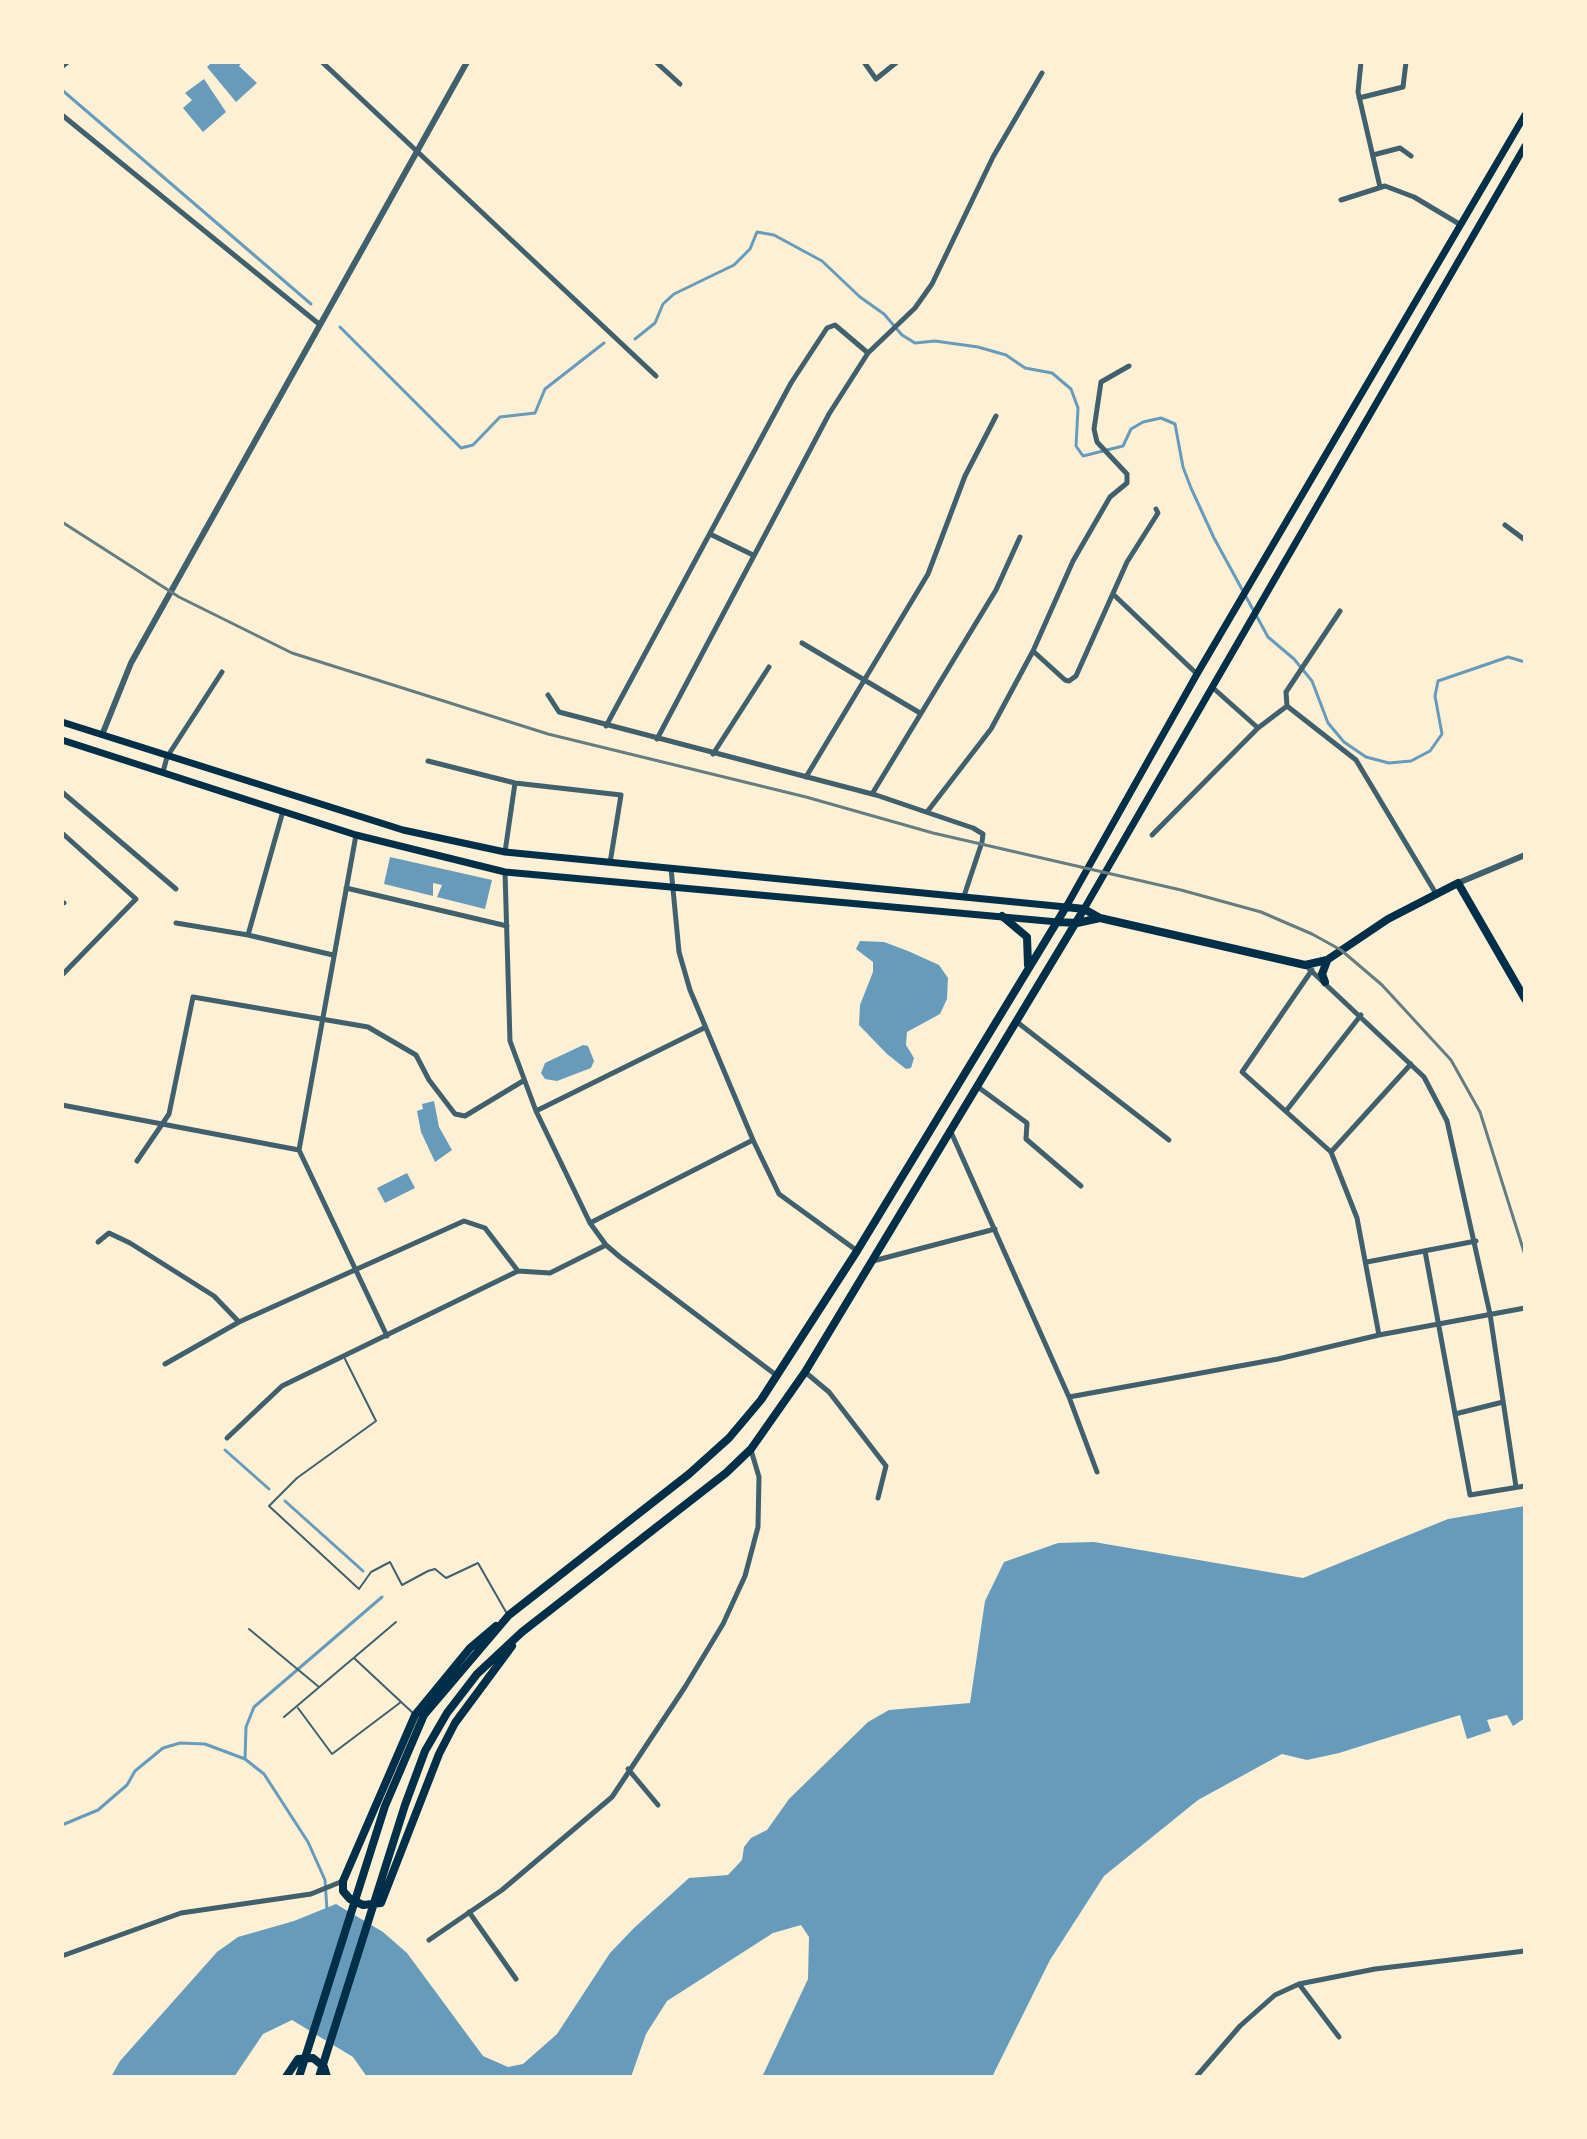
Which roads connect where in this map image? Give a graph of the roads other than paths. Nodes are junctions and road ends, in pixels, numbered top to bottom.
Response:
1 (67, 62) edge
2 (322, 62) edge
3 (467, 62) edge
4 (656, 62) edge
5 (864, 62) edge
6 (897, 62) edge
7 (1361, 62) edge
8 (1406, 62) edge
9 (62, 66) edge
10 (1042, 73) dead end
11 (680, 84) dead end
12 (1359, 98) junction
13 (62, 115) edge
14 (1525, 115) edge
15 (1525, 146) edge
16 (415, 150) junction
17 (1373, 155) junction
18 (1411, 156) dead end
19 (1380, 187) junction
20 (1341, 200) dead end
21 (1461, 225) junction
22 (319, 324) junction
23 (868, 353) junction
24 (1129, 366) dead end
25 (656, 376) dead end
26 (996, 416) dead end
27 (1156, 509) dead end
28 (1505, 525) dead end
29 (710, 534) junction
30 (1020, 537) dead end
31 (1525, 540) edge
32 (753, 555) junction
33 (1114, 595) junction
34 (1340, 611) dead end
35 (802, 643) dead end
36 (1033, 651) junction
37 (769, 667) dead end
38 (222, 672) dead end
39 (1197, 674) junction
40 (865, 679) junction
41 (1211, 687) junction
42 (548, 695) dead end
43 (1287, 706) junction
44 (920, 713) junction
45 (62, 722) edge
46 (606, 726) junction
47 (1258, 728) junction
48 (102, 735) junction
49 (657, 739) junction
50 (64, 740) edge
51 (62, 749) edge
52 (713, 754) junction
53 (167, 757) junction
54 (428, 761) dead end
55 (163, 772) junction
56 (806, 777) junction
57 (515, 783) junction
58 (62, 792) edge
59 (872, 794) junction
60 (284, 810) junction
61 (927, 812) junction
62 (62, 833) edge
63 (356, 835) junction
64 (1152, 835) dead end
65 (1100, 844) junction
66 (505, 852) junction
67 (1115, 852) junction
68 (1525, 855) edge
69 (610, 863) junction
70 (671, 867) junction
71 (505, 872) junction
72 (1458, 883) junction
73 (670, 887) junction
74 (346, 888) junction
75 (176, 889) dead end
76 (1435, 892) junction
77 (964, 896) junction
78 (1066, 907) junction
79 (1084, 909) junction
80 (1002, 916) junction
81 (1100, 918) junction
82 (1058, 922) junction
83 (176, 923) dead end
84 (1077, 923) junction
85 (507, 926) junction
86 (248, 935) junction
87 (333, 955) junction
88 (1327, 960) junction
89 (1309, 968) junction
90 (1027, 970) junction
91 (62, 975) edge
92 (1325, 982) junction
93 (1525, 999) edge
94 (1361, 1015) junction
95 (321, 1020) junction
96 (1017, 1022) junction
97 (992, 1024) junction
98 (704, 1028) junction
99 (1009, 1034) junction
100 (1411, 1064) junction
101 (523, 1081) junction
102 (977, 1087) junction
103 (62, 1105) edge
104 (536, 1111) junction
105 (1286, 1111) junction
106 (163, 1123) junction
107 (951, 1132) junction
108 (753, 1140) junction
109 (1169, 1140) dead end
110 (299, 1150) junction
111 (1331, 1152) junction
112 (137, 1161) dead end
113 (1081, 1186) dead end
114 (590, 1223) junction
115 (995, 1229) junction
116 (1476, 1241) junction
117 (98, 1242) dead end
118 (606, 1245) junction
119 (857, 1251) junction
120 (1425, 1251) junction
121 (872, 1261) junction
122 (1366, 1263) junction
123 (356, 1269) junction
124 (518, 1271) junction
125 (1525, 1308) edge
126 (1490, 1314) junction
127 (239, 1322) junction
128 (1437, 1323) junction
129 (1379, 1335) junction
130 (387, 1336) junction
131 (345, 1358) junction
132 (165, 1364) dead end
133 (805, 1372) junction
134 (776, 1375) junction
135 (1069, 1397) junction
136 (1503, 1402) junction
137 (1455, 1414) junction
138 (227, 1438) dead end
139 (751, 1449) junction
140 (1097, 1472) dead end
141 (1525, 1486) edge
142 (1516, 1487) junction
143 (878, 1498) dead end
144 (509, 1615) junction
145 (396, 1622) dead end
146 (249, 1629) dead end
147 (522, 1632) junction
148 (354, 1658) junction
149 (320, 1688) junction
150 (401, 1702) junction
151 (298, 1707) junction
152 (415, 1715) junction
153 (284, 1717) dead end
154 (628, 1769) junction
155 (658, 1805) dead end
156 (338, 1883) junction
157 (469, 1912) junction
158 (429, 1940) dead end
159 (1525, 1951) edge
160 (62, 1956) edge
161 (516, 1979) dead end
162 (1299, 1984) junction
163 (1339, 2037) dead end
164 (286, 2077) edge
165 (299, 2077) edge
166 (319, 2077) edge
167 (327, 2077) edge
168 (1196, 2077) edge

1 - 9 street
2 - 16 street
3 - 16 street
4 - 11 street
5 - 6 street
7 - 12 street
8 - 12 street
10 - 23 street
12 - 17 street
13 - 22 street
14 - 21 main road
15 - 41 main road
16 - 22 street
16 - 25 street
17 - 18 street
17 - 19 street
19 - 20 street
19 - 21 street
21 - 39 main road
22 - 48 street
23 - 29 street
23 - 32 street
24 - 36 street
26 - 40 street
27 - 33 street
28 - 31 street
29 - 32 street
29 - 46 street
30 - 44 street
32 - 49 street
33 - 36 street
33 - 39 street
34 - 43 street
35 - 40 street
36 - 61 street
37 - 52 street
38 - 53 street
39 - 65 main road
40 - 44 street
40 - 56 street
41 - 47 street
41 - 67 main road
42 - 46 street
43 - 47 street
43 - 76 street
44 - 59 street
45 - 48 main road
46 - 49 street
47 - 64 street
48 - 53 main road
49 - 52 street
50 - 51 street
50 - 55 main road
52 - 56 street
53 - 55 street
53 - 66 main road
54 - 57 street
55 - 60 main road
56 - 59 street
57 - 66 street
57 - 69 street
58 - 75 street
59 - 61 street
60 - 63 main road
60 - 86 street
61 - 77 street
62 - 91 street
63 - 71 main road
63 - 74 street
65 - 67 main road
65 - 78 main road
66 - 69 main road
67 - 79 main road
68 - 72 street
69 - 70 main road
70 - 73 street
70 - 77 main road
71 - 73 main road
71 - 85 street
72 - 76 main road
72 - 93 main road
73 - 80 main road
73 - 98 street
74 - 85 street
74 - 87 street
76 - 88 main road
77 - 78 main road
78 - 79 main road
78 - 82 main road
79 - 81 main road
79 - 84 main road
80 - 82 main road
80 - 90 main road
81 - 84 main road
81 - 89 main road
82 - 84 main road
82 - 90 main road
83 - 86 street
84 - 96 main road
85 - 101 street
86 - 87 street
87 - 95 street
88 - 89 main road
88 - 92 main road
89 - 92 street
89 - 105 street
90 - 97 main road
92 - 94 street
94 - 100 street
94 - 105 street
95 - 101 street
95 - 106 street
95 - 110 street
96 - 99 main road
96 - 109 street
97 - 99 main road
97 - 119 main road
98 - 104 street
98 - 108 street
99 - 102 main road
100 - 111 street
100 - 116 street
101 - 104 street
102 - 107 main road
102 - 113 street
103 - 106 street
104 - 114 street
105 - 111 street
106 - 110 street
106 - 112 street
107 - 115 street
107 - 121 main road
108 - 114 street
108 - 119 street
110 - 123 street
111 - 122 street
114 - 118 street
115 - 121 street
115 - 135 street
116 - 120 street
116 - 126 street
117 - 127 street
118 - 124 street
118 - 134 street
119 - 134 main road
120 - 122 street
120 - 128 street
121 - 133 main road
122 - 129 street
123 - 124 street
123 - 127 street
123 - 130 street
124 - 130 street
125 - 126 street
126 - 128 street
126 - 136 street
127 - 132 street
128 - 129 street
128 - 137 street
129 - 135 street
130 - 131 street
131 - 138 street
131 - 144 lane
133 - 139 main road
133 - 143 street
134 - 144 main road
135 - 140 street
136 - 137 street
136 - 142 street
137 - 142 street
139 - 147 main road
139 - 154 street
141 - 142 street
144 - 152 main road
144 - 165 main road
145 - 148 lane
146 - 149 lane
147 - 156 main road
147 - 166 main road
148 - 149 lane
148 - 150 lane
149 - 151 lane
150 - 151 lane
150 - 152 lane
151 - 153 lane
152 - 156 main road
154 - 155 street
154 - 157 street
156 - 160 street
157 - 158 street
157 - 161 street
159 - 162 street
162 - 163 street
162 - 168 street
164 - 167 main road

